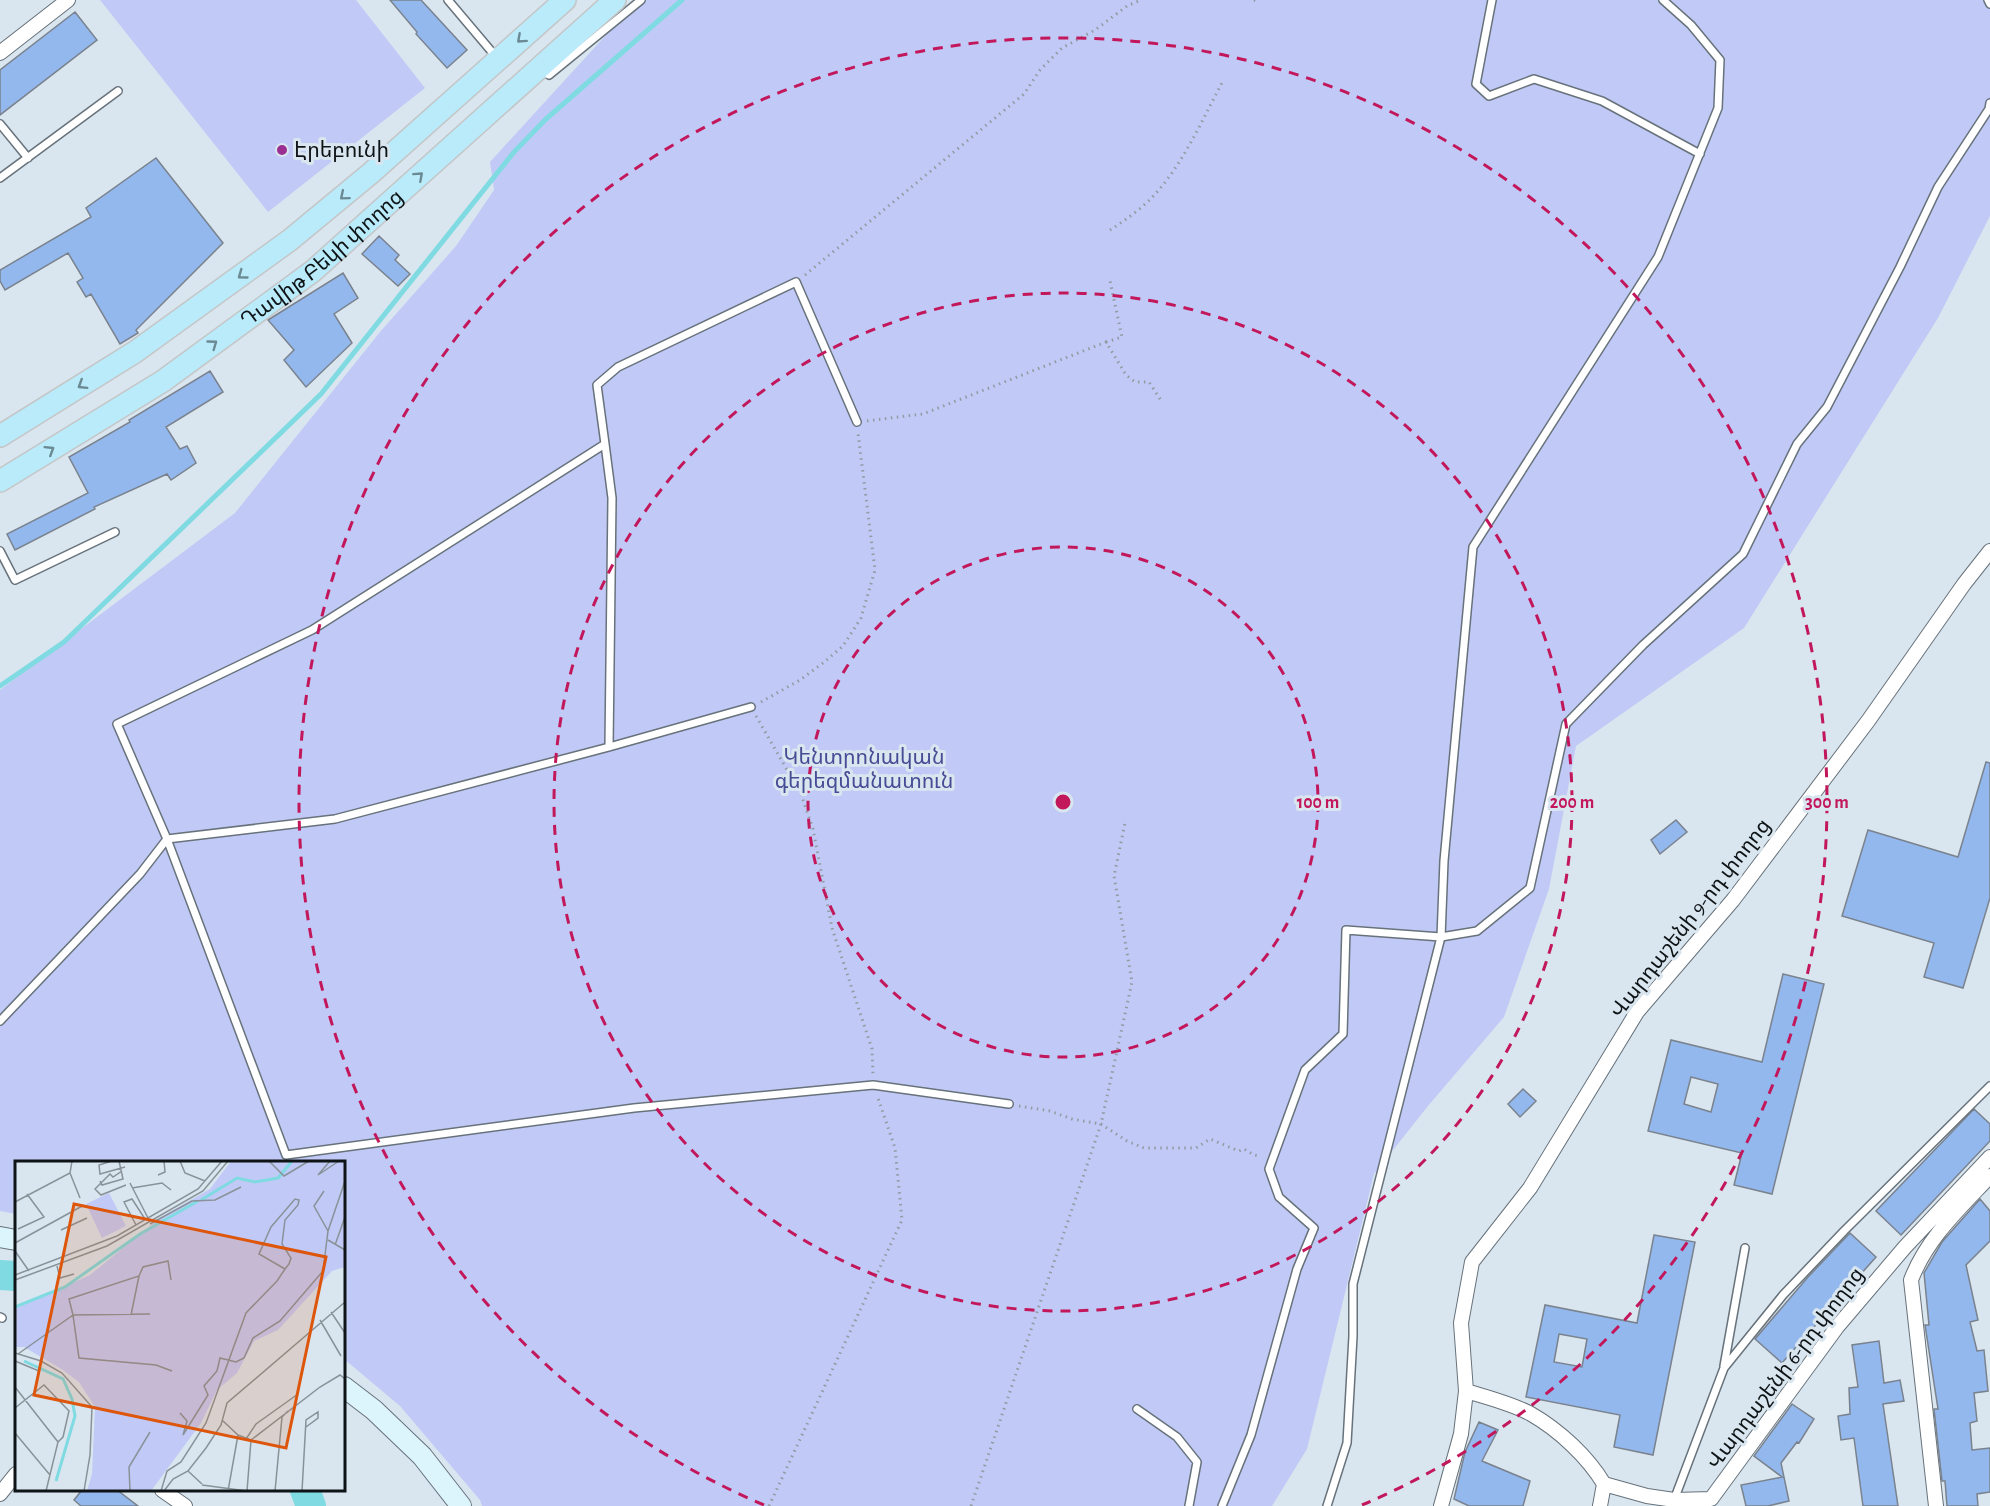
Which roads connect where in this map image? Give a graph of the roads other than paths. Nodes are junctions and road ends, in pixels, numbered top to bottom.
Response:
1 (68, 0) edge
2 (448, 0) edge
3 (615, 0) edge
4 (641, 0) edge
5 (1492, 0) edge
6 (1663, 0) edge
7 (560, 2) edge
8 (0, 54) edge
9 (498, 60) junction
10 (540, 68) junction
11 (117, 91) dead end
12 (1990, 103) edge
13 (0, 124) edge
14 (1700, 154) junction
15 (28, 158) junction
16 (0, 178) edge
17 (857, 422) road end
18 (0, 436) edge
19 (605, 444) junction
20 (0, 481) edge
21 (115, 532) dead end
22 (1990, 550) edge
23 (0, 551) edge
24 (751, 707) road end
25 (609, 747) junction
26 (167, 839) junction
27 (1441, 937) junction
28 (0, 1021) edge
29 (1990, 1086) edge
30 (1009, 1104) road end
31 (1990, 1157) edge
32 (1990, 1176) edge
33 (0, 1237) edge
34 (15, 1240) edge
35 (1745, 1248) dead end
36 (1724, 1368) junction
37 (345, 1388) edge
38 (1466, 1391) junction
39 (1137, 1409) dead end
40 (15, 1475) edge
41 (1604, 1484) junction
42 (163, 1491) edge
43 (0, 1494) edge
44 (1674, 1500) junction
45 (1714, 1503) edge
46 (185, 1506) edge
47 (461, 1506) edge
48 (1189, 1506) edge
49 (1222, 1506) edge
50 (1327, 1506) edge
51 (1441, 1506) edge
52 (1600, 1506) edge
53 (1936, 1506) edge

1 - 8 street
2 - 9 lane
3 - 10 main road, Դավիթ Բեկի փողոց
4 - 10 lane
5 - 14 lane
6 - 14 lane
7 -> 9 main road, Դավիթ Բեկի փողոց
9 -> 18 main road, Դավիթ Բեկի փողոց
20 -> 10 main road, Դավիթ Բեկի փողոց
11 - 15 lane
12 - 27 lane
13 - 15 lane
14 - 27 lane
15 - 16 lane
17 - 19 lane
19 - 25 lane
19 - 26 lane
21 - 23 lane
22 - 38 street, Վարդաշենի 9-րդ փողոց
24 - 25 lane
25 - 26 lane
26 - 28 lane
26 - 30 lane
27 - 49 lane
27 - 50 lane
29 - 36 lane
31 - 45 street, Վարդաշենի 6-րդ փողոց
32 - 53 street
33 - 34 main road
35 - 36 lane
36 - 44 lane
37 - 47 main road
38 - 41 street
38 - 51 street, Վարդաշենի 9-րդ փողոց
39 - 48 lane
40 - 43 street
41 - 44 street, Վարդաշենի 6-րդ փողոց
41 - 52 street
42 - 46 street
44 - 45 street, Վարդաշենի 6-րդ փողոց

